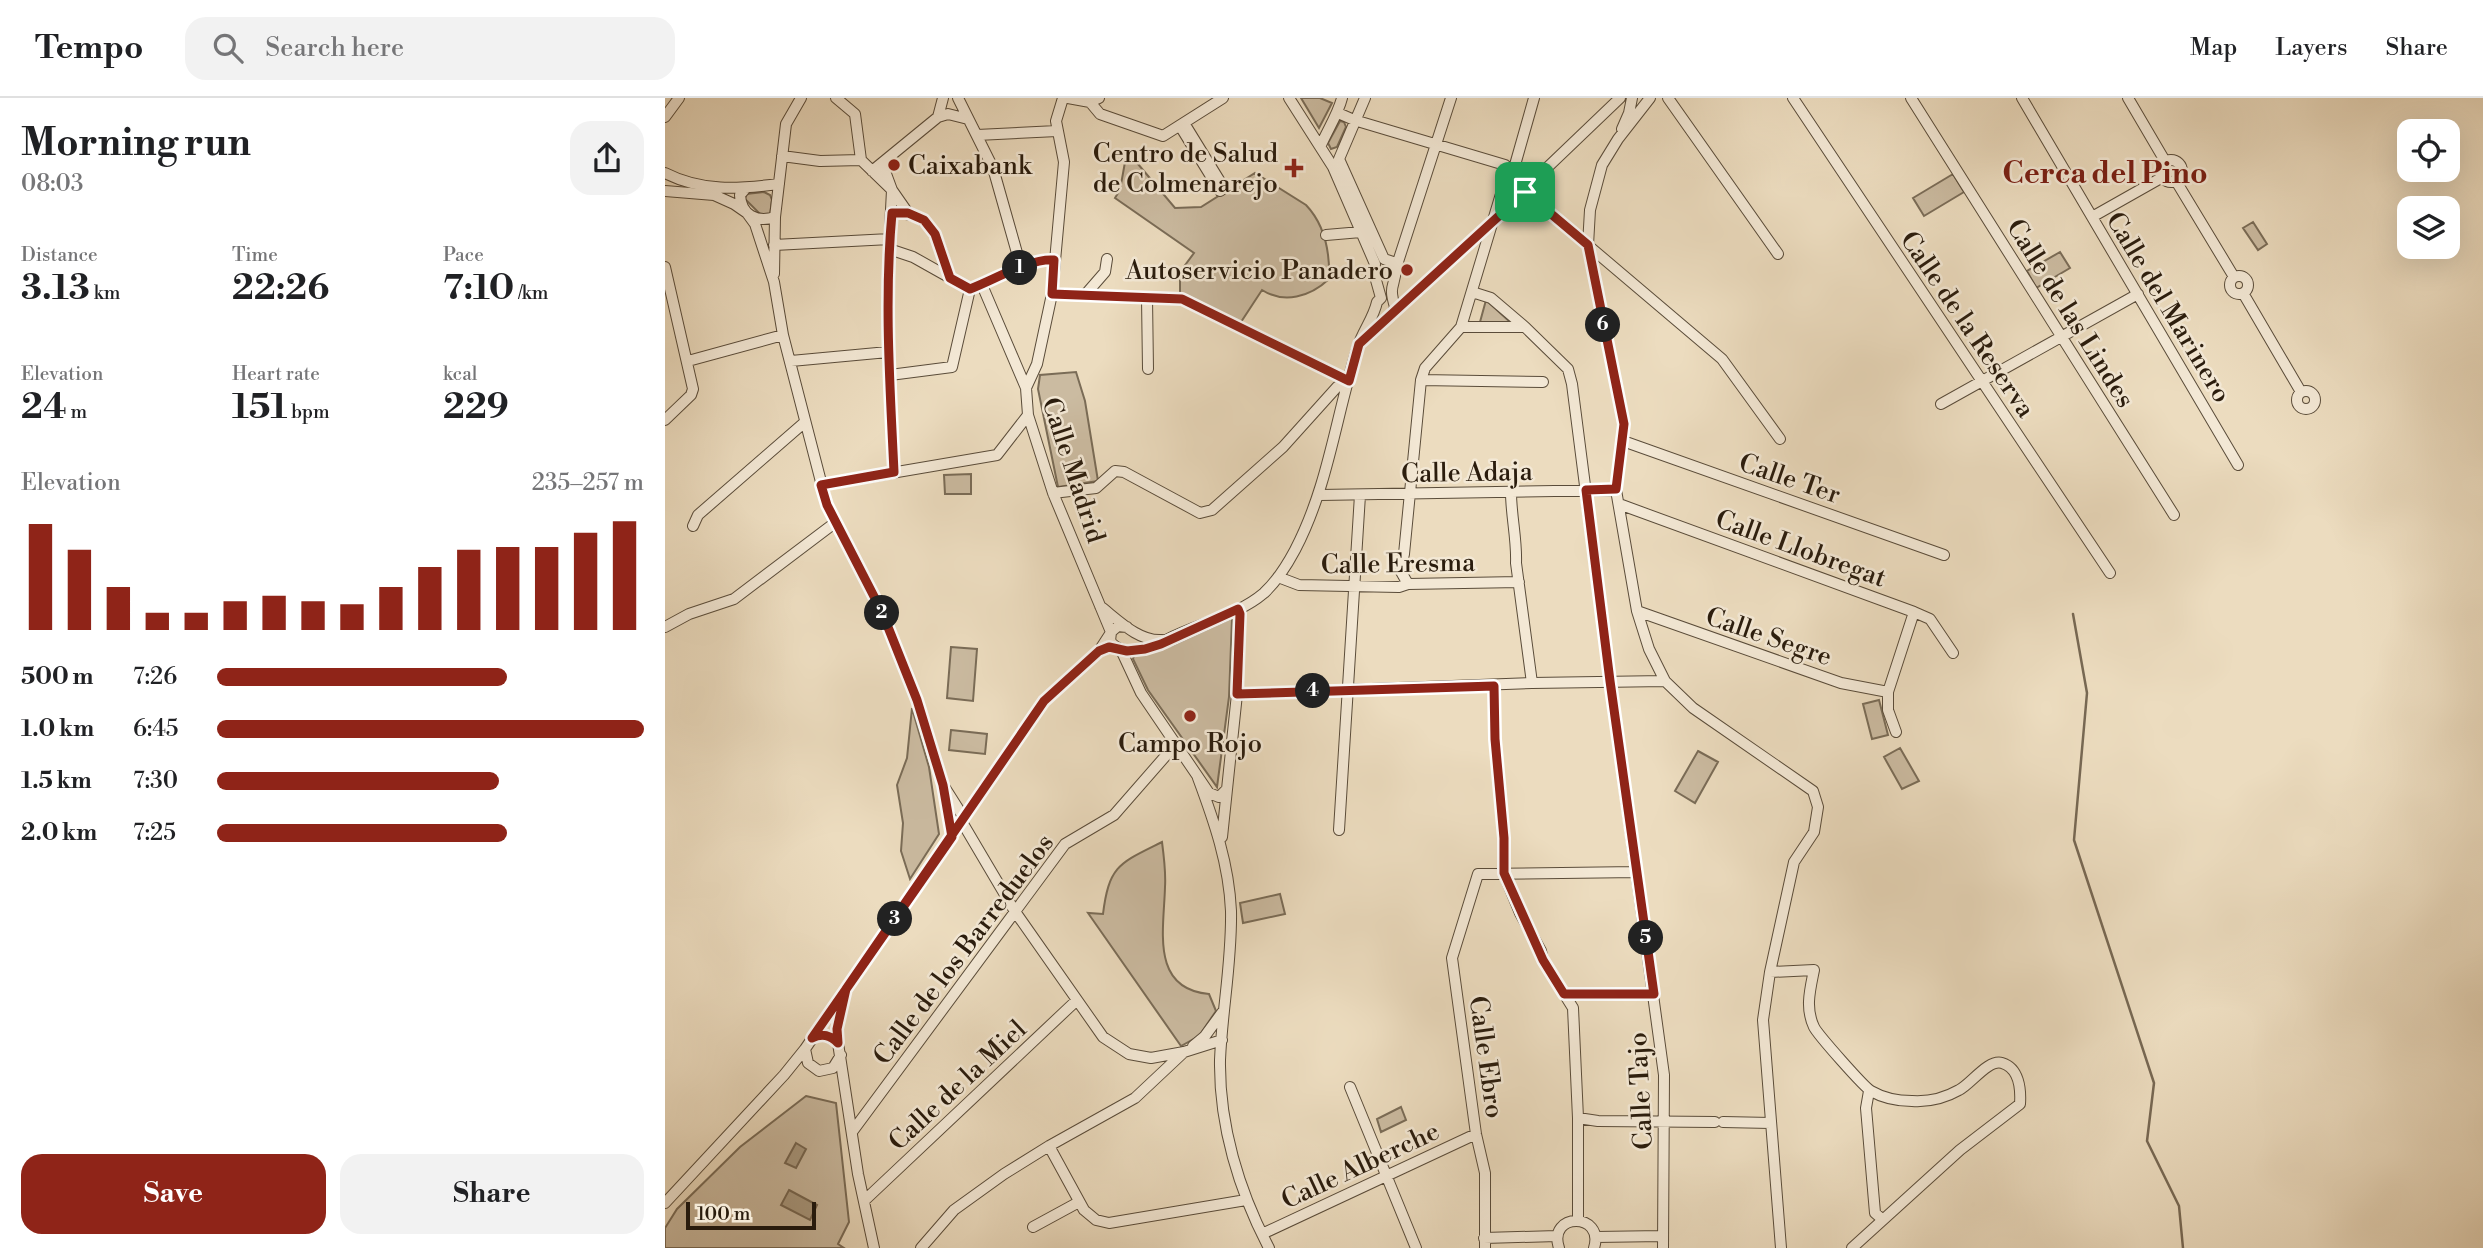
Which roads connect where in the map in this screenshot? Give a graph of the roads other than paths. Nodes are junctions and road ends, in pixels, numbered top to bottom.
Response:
1 (679, 98) edge
2 (801, 98) edge
3 (836, 98) edge
4 (943, 98) edge
5 (958, 98) edge
6 (1065, 98) edge
7 (1223, 98) edge
8 (1289, 98) edge
9 (1342, 98) edge
10 (1364, 98) edge
11 (1451, 98) edge
12 (1534, 98) edge
13 (1620, 98) edge
14 (1632, 98) edge
15 (1650, 98) edge
16 (1668, 98) edge
17 (1793, 98) edge
18 (1911, 98) edge
19 (2022, 98) edge
20 (2128, 98) edge
21 (1095, 100) edge
22 (1338, 113) junction
23 (1634, 113) junction
24 (665, 117) edge
25 (938, 117) junction
26 (1599, 118) junction
27 (968, 119) junction
28 (1354, 120) junction
29 (1182, 124) junction
30 (1056, 131) junction
31 (977, 135) junction
32 (1437, 143) junction
33 (1322, 147) junction
34 (1340, 154) junction
35 (782, 156) junction
36 (861, 160) junction
37 (2165, 161) junction
38 (882, 163) junction
39 (1548, 167) junction
40 (872, 171) junction
41 (1515, 172) junction
42 (665, 173) edge
43 (2161, 178) junction
44 (2176, 181) junction
45 (779, 184) junction
46 (1504, 184) junction
47 (746, 188) junction
48 (893, 190) junction
49 (665, 191) edge
50 (1524, 191) junction
51 (892, 213) junction
52 (908, 213) junction
53 (747, 214) junction
54 (775, 217) junction
55 (2092, 217) junction
56 (1493, 222) junction
57 (1361, 232) junction
58 (1326, 234) dead end
59 (889, 244) junction
60 (774, 245) junction
61 (1588, 245) junction
62 (1777, 254) dead end
63 (1107, 259) dead end
64 (1054, 260) junction
65 (1380, 261) junction
66 (665, 267) edge
67 (1021, 267) junction
68 (1395, 273) junction
69 (950, 278) junction
70 (1377, 279) junction
71 (774, 282) junction
72 (982, 285) junction
73 (970, 289) junction
74 (1472, 292) junction
75 (1052, 294) junction
76 (2138, 294) junction
77 (1085, 295) junction
78 (1147, 298) junction
79 (1388, 305) junction
80 (1461, 327) junction
81 (1525, 327) junction
82 (783, 335) junction
83 (2061, 338) junction
84 (1359, 344) junction
85 (888, 352) junction
86 (688, 361) junction
87 (792, 361) junction
88 (1147, 369) dead end
89 (890, 375) junction
90 (1421, 380) junction
91 (1349, 381) junction
92 (1982, 382) junction
93 (1543, 383) dead end
94 (1026, 388) junction
95 (2301, 392) dead end
96 (1941, 404) dead end
97 (1028, 415) junction
98 (665, 420) edge
99 (805, 422) junction
100 (1780, 439) dead end
101 (1623, 441) junction
102 (2238, 466) dead end
103 (894, 472) junction
104 (821, 485) junction
105 (1616, 489) junction
106 (1586, 490) junction
107 (1511, 492) junction
108 (1053, 493) junction
109 (1410, 494) junction
110 (1320, 495) junction
111 (1360, 495) junction
112 (1619, 504) junction
113 (2174, 515) dead end
114 (836, 522) junction
115 (694, 526) dead end
116 (1944, 555) dead end
117 (2110, 573) dead end
118 (1278, 577) junction
119 (1519, 582) junction
120 (1408, 584) junction
121 (1353, 585) junction
122 (1099, 606) junction
123 (1238, 609) junction
124 (1637, 611) junction
125 (1914, 612) junction
126 (666, 626) edge
127 (1131, 630) junction
128 (1110, 633) junction
129 (1166, 640) junction
130 (1122, 650) junction
131 (1099, 651) junction
132 (1953, 653) dead end
133 (1610, 681) junction
134 (1665, 681) junction
135 (1532, 682) junction
136 (1494, 686) junction
137 (1347, 690) junction
138 (1888, 692) junction
139 (1237, 694) junction
140 (1896, 732) dead end
141 (1176, 744) junction
142 (1198, 778) junction
143 (943, 785) junction
144 (1226, 790) junction
145 (963, 820) junction
146 (1339, 830) dead end
147 (952, 837) junction
148 (1221, 841) junction
149 (1504, 873) junction
150 (1637, 873) junction
151 (1014, 910) junction
152 (1770, 972) junction
153 (846, 989) junction
154 (1564, 994) junction
155 (1654, 994) junction
156 (1077, 1000) junction
157 (1226, 1008) junction
158 (1205, 1036) junction
159 (812, 1038) junction
160 (1222, 1040) junction
161 (838, 1043) junction
162 (805, 1049) junction
163 (1187, 1051) junction
164 (841, 1055) junction
165 (1151, 1058) junction
166 (1220, 1060) junction
167 (811, 1067) junction
168 (823, 1071) junction
169 (1161, 1074) junction
170 (784, 1075) junction
171 (1350, 1087) dead end
172 (1869, 1091) junction
173 (846, 1094) junction
174 (1578, 1118) junction
175 (1665, 1122) junction
176 (1771, 1123) junction
177 (852, 1132) junction
178 (1476, 1134) junction
179 (1049, 1146) junction
180 (1387, 1176) junction
181 (865, 1200) junction
182 (1246, 1200) junction
183 (1079, 1202) junction
184 (665, 1203) edge
185 (1882, 1219) junction
186 (1578, 1220) junction
187 (1033, 1227) dead end
188 (1262, 1234) junction
189 (1557, 1236) junction
190 (1662, 1236) junction
191 (1596, 1237) junction
192 (1485, 1243) edge
193 (873, 1247) edge
194 (921, 1248) edge
195 (1269, 1248) edge
196 (1416, 1248) edge
197 (1559, 1248) edge
198 (1594, 1248) edge
199 (1663, 1248) edge
200 (1781, 1248) edge
201 (1852, 1248) edge

1 - 24 street
2 - 35 street
3 - 36 street
4 - 25 street
5 - 27 street
6 - 21 street
6 - 30 street, Calle Madrid
7 - 29 street
8 - 33 street
9 - 22 street
10 - 28 street
11 - 32 street
12 - 41 street
13 - 26 street
14 - 23 street
15 - 23 street
16 - 62 street
17 - 92 street, Calle de la Reserva
18 - 83 street, Calle de las Lindes
19 - 55 street, Calle del Marinero
20 - 37 street
21 - 29 street
22 - 28 street
22 - 33 street
23 - 26 street
23 - 61 street
25 - 27 street
25 - 38 street
26 - 39 street
27 - 31 street
28 - 32 street
28 - 34 street
29 - 29 street
30 - 31 street
30 - 64 street, Calle Madrid
31 - 67 street
32 - 41 street
32 - 68 street
33 - 34 street
33 - 57 street
34 - 65 street
35 - 36 street
35 - 45 street
36 - 40 street
37 - 43 street
37 - 44 street
38 - 40 street
38 - 48 street
39 - 41 street
39 - 50 street
40 - 48 street
41 - 46 street
41 - 50 street
42 - 47 street
43 - 44 street
43 - 55 street
44 - 95 street
45 - 47 street
45 - 54 street
46 - 50 street
46 - 56 street
47 - 53 street
48 - 51 street
48 - 52 street
49 - 53 street
50 - 56 street
50 - 61 street
51 - 52 street
51 - 59 street
52 - 69 street
53 - 54 street
53 - 71 street
54 - 60 street
55 - 76 street, Calle del Marinero
56 - 74 street
56 - 79 street
57 - 58 street
57 - 65 street
59 - 60 street
59 - 69 street
59 - 85 street
60 - 71 street
61 - 100 street
61 - 101 street
63 - 77 street
64 - 67 street
64 - 75 street, Calle Madrid
65 - 68 street
65 - 70 street
66 - 86 street
67 - 72 street
68 - 70 street
68 - 79 street
69 - 73 street
70 - 79 street
71 - 82 street
72 - 73 street
72 - 94 street
73 - 89 street
74 - 80 street
74 - 81 street, Calle Tajo
75 - 77 street
75 - 94 street, Calle Madrid
76 - 83 street
76 - 102 street, Calle del Marinero
77 - 78 street
78 - 88 street
78 - 91 street
79 - 84 street
79 - 84 street
80 - 81 street
80 - 90 street
81 - 106 street, Calle Tajo
82 - 86 street
82 - 87 street
83 - 92 street
83 - 113 street, Calle de las Lindes
84 - 91 street
85 - 87 street
85 - 89 street
86 - 98 street
87 - 99 street
89 - 103 street
90 - 93 street
90 - 109 street
91 - 108 street
91 - 110 street
92 - 96 street
92 - 117 street, Calle de la Reserva
94 - 97 street, Calle Madrid
97 - 103 street
97 - 108 street, Calle Madrid
99 - 104 street
99 - 115 street
101 - 105 street
101 - 116 street, Calle Ter
103 - 104 street
104 - 114 street
105 - 106 street, Calle Adaja
105 - 112 street
106 - 107 street, Calle Adaja
106 - 133 street, Calle Tajo
107 - 109 street, Calle Adaja
107 - 119 street
108 - 122 street, Calle Madrid
109 - 111 street, Calle Adaja
109 - 120 street
110 - 111 street, Calle Adaja
110 - 118 street
111 - 121 street
112 - 124 street
112 - 125 street, Calle Llobregat
114 - 126 street
114 - 143 street
118 - 121 street, Calle Eresma
118 - 123 street
119 - 120 street, Calle Eresma
119 - 135 street
120 - 121 street, Calle Eresma
121 - 137 street
122 - 127 street
122 - 128 street, Calle Madrid
123 - 129 street
123 - 139 street
124 - 134 street
124 - 138 street, Calle Segre
125 - 132 street, Calle Llobregat
125 - 138 street
127 - 128 street
127 - 129 street
127 - 130 street
128 - 130 street
128 - 131 street
129 - 130 street
130 - 131 street
130 - 141 street
131 - 145 street
133 - 134 street
133 - 135 street
133 - 150 street, Calle Tajo
134 - 152 street
135 - 136 street
136 - 137 street
136 - 149 street
137 - 139 street
137 - 146 street
138 - 140 street
139 - 144 street
141 - 142 street
141 - 151 street, Calle de los Barreduelos
142 - 144 street
142 - 148 street
143 - 145 street
143 - 147 street
144 - 148 street
145 - 147 street
145 - 151 street
147 - 153 street
148 - 157 street
149 - 150 street
149 - 154 street
149 - 178 street, Calle Ebro
150 - 155 street, Calle Tajo
151 - 156 street
151 - 177 street, Calle de los Barreduelos
152 - 172 street
152 - 176 street
153 - 159 street
153 - 161 street
154 - 155 street
154 - 174 street
155 - 175 street, Calle Tajo
156 - 165 street
156 - 181 street, Calle de la Miel
157 - 158 street
157 - 160 street
158 - 160 street
158 - 163 street
159 - 161 street
159 - 162 street
160 - 163 street
160 - 166 street
161 - 164 street
162 - 167 street
162 - 170 street
163 - 165 street
163 - 166 street
163 - 169 street
164 - 168 street
164 - 173 street
165 - 169 street
166 - 182 street
167 - 168 street
167 - 170 street
168 - 173 street
169 - 179 street
170 - 184 street
171 - 180 street
172 - 185 street
172 - 185 street
173 - 177 street
174 - 175 street
174 - 186 street
175 - 176 street
175 - 190 street, Calle Tajo
176 - 200 street
177 - 181 street
178 - 180 street, Calle Alberche
178 - 192 street, Calle Ebro
179 - 183 street
179 - 194 street
180 - 188 street, Calle Alberche
180 - 196 street
181 - 193 street
182 - 183 street
182 - 188 street
183 - 187 street
185 - 201 street
186 - 189 street
186 - 191 street
188 - 195 street
189 - 192 street
189 - 197 street
190 - 191 street
190 - 199 street, Calle Tajo
191 - 198 street

